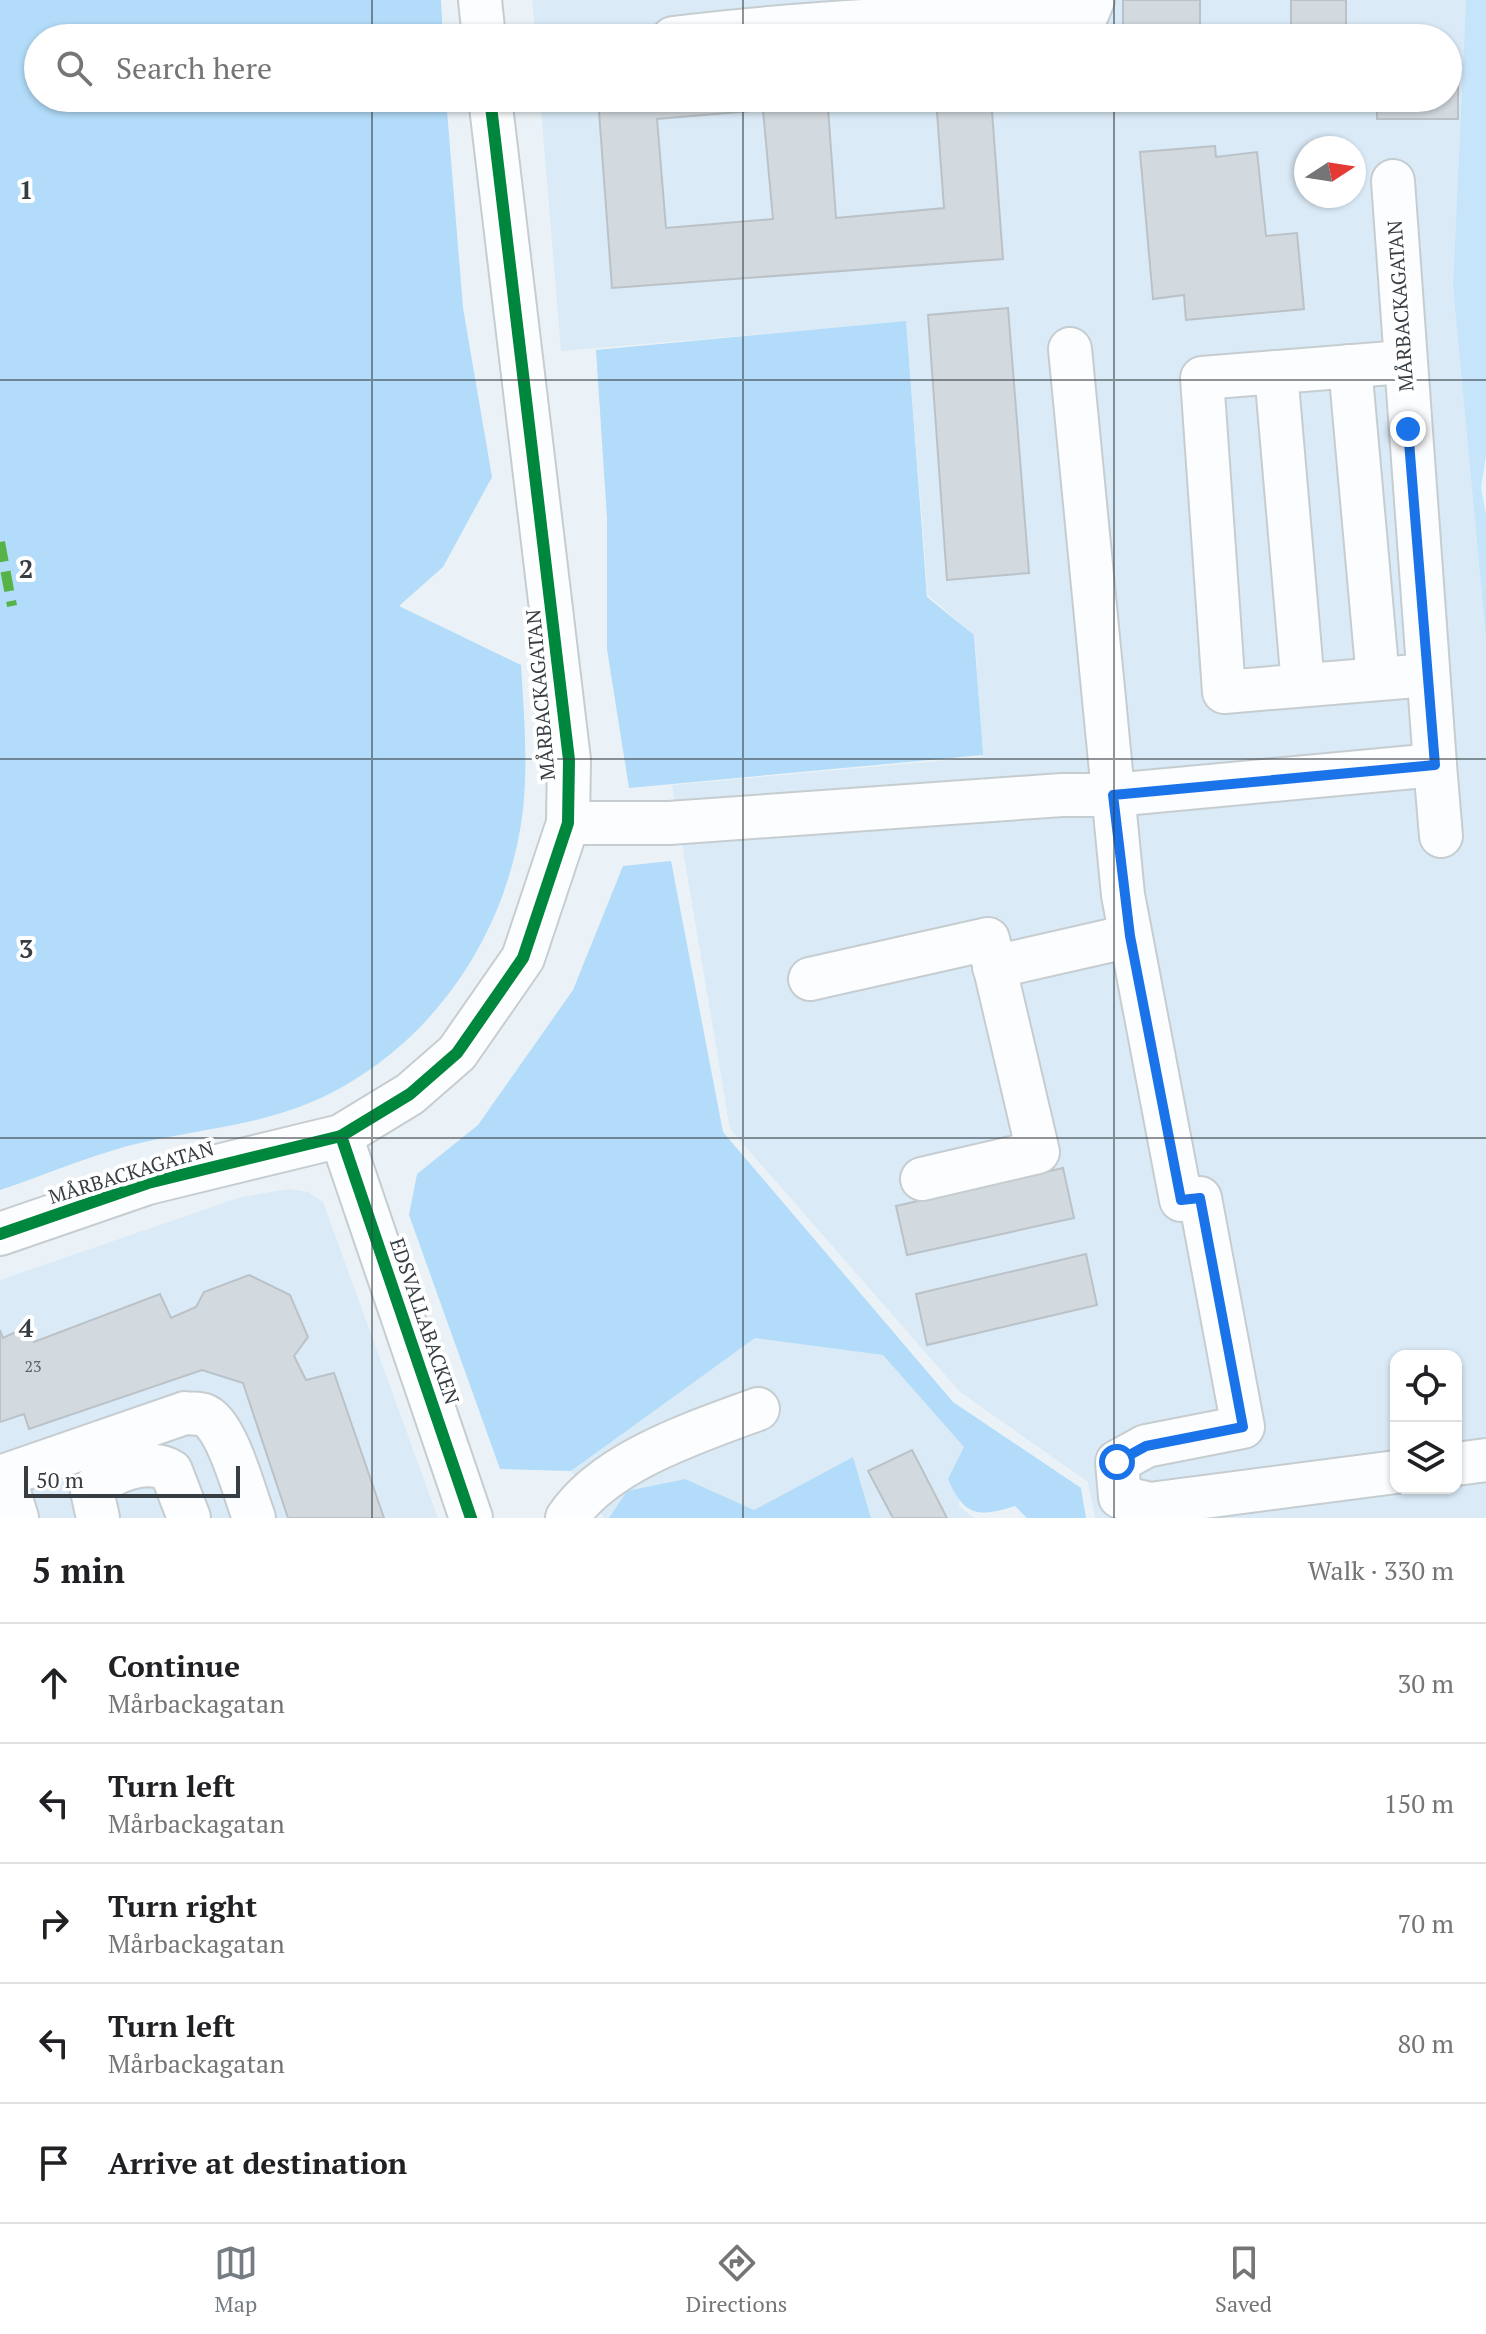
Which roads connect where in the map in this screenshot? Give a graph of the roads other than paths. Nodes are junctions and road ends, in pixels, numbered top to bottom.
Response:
1 (480, 0) edge
2 (1093, 0) edge
3 (483, 24) edge
4 (832, 24) edge
5 (492, 112) edge
6 (1393, 181) dead end
7 (1070, 349) dead end
8 (1403, 362) junction
9 (1350, 366) junction
10 (1276, 372) junction
11 (1428, 675) junction
12 (1378, 679) junction
13 (1303, 685) junction
14 (1435, 765) junction
15 (1113, 795) junction
16 (568, 823) junction
17 (1441, 836) dead end
18 (1130, 936) junction
19 (994, 967) junction
20 (810, 979) dead end
21 (341, 1136) junction
22 (922, 1179) dead end
23 (0, 1234) edge
24 (758, 1409) dead end
25 (1486, 1460) edge
26 (1462, 1463) edge
27 (1390, 1473) edge
28 (2, 1476) edge
29 (17, 1518) edge
30 (98, 1518) edge
31 (189, 1518) edge
32 (254, 1518) edge
33 (471, 1518) edge
34 (567, 1518) edge

1 - 3 street
2 - 4 street
5 - 16 street, MÅRBACKAGATAN
6 - 8 street, MÅRBACKAGATAN
7 - 15 street
8 - 9 street
8 - 11 street, MÅRBACKAGATAN
9 - 10 street
9 - 12 street
10 - 13 street
10 - 13 street
11 - 12 street
11 - 14 street, MÅRBACKAGATAN
12 - 13 street
14 - 15 street
14 - 17 street, MÅRBACKAGATAN
15 - 16 street
15 - 18 street
16 - 21 street, MÅRBACKAGATAN
18 - 19 street
18 - 27 street
19 - 20 street
19 - 22 street
21 - 23 street, MÅRBACKAGATAN
21 - 33 street, EDSVALLABACKEN
24 - 34 street
25 - 26 street
28 - 29 street
28 - 32 street
30 - 31 street

